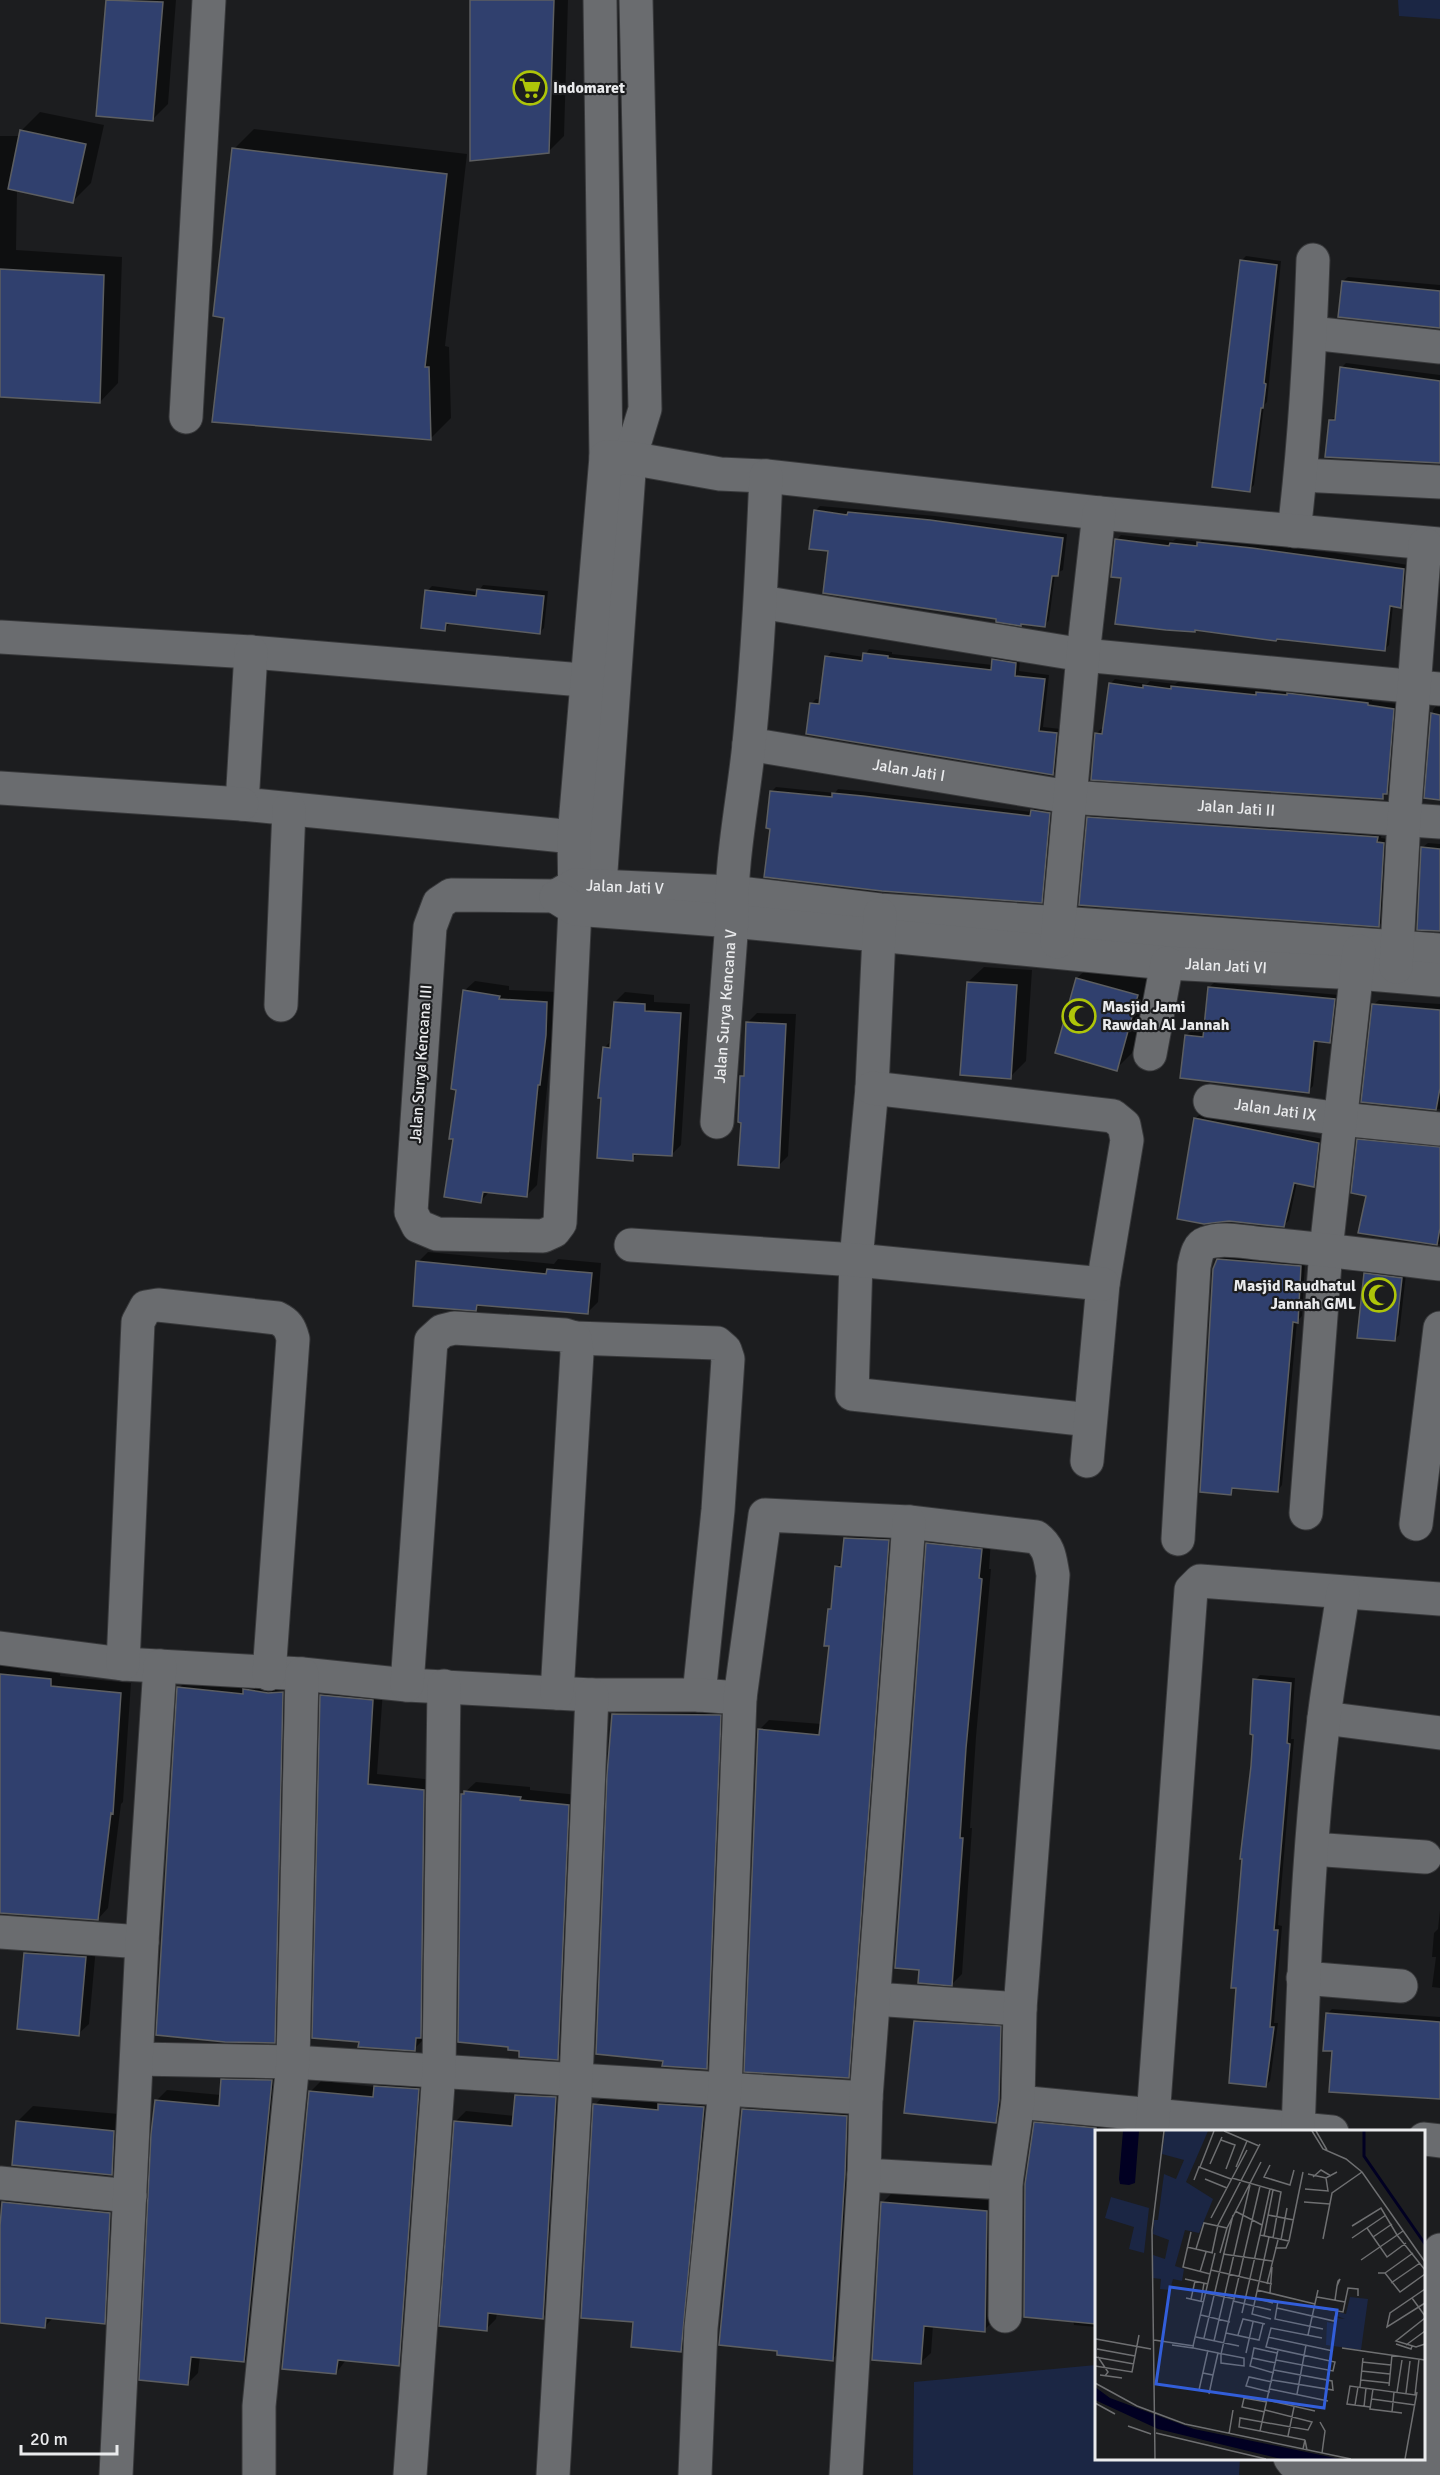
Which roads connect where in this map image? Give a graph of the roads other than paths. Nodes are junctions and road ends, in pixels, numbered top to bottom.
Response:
1 (209, 0) edge
2 (600, 0) edge
3 (636, 0) edge
4 (1313, 260) dead end
5 (1311, 333) junction
6 (1440, 346) edge
7 (186, 417) dead end
8 (618, 458) junction
9 (1301, 475) junction
10 (766, 476) junction
11 (1440, 482) edge
12 (1099, 513) junction
13 (1294, 531) junction
14 (1432, 544) edge
15 (761, 602) junction
16 (1, 637) edge
17 (251, 652) junction
18 (1083, 655) junction
19 (600, 682) junction
20 (1427, 688) edge
21 (749, 744) junction
22 (0, 788) edge
23 (1070, 797) junction
24 (242, 804) junction
25 (290, 809) junction
26 (1404, 819) junction
27 (1440, 822) edge
28 (574, 837) junction
29 (576, 894) junction
30 (439, 903) joint
31 (731, 906) junction
32 (879, 922) junction
33 (1057, 937) junction
34 (1440, 950) edge
35 (1359, 959) junction
36 (1397, 962) junction
37 (1167, 963) junction
38 (1440, 980) edge
39 (281, 1005) dead end
40 (1150, 1054) dead end
41 (872, 1088) junction
42 (1210, 1101) dead end
43 (1341, 1119) junction
44 (717, 1122) dead end
45 (1440, 1129) edge
46 (631, 1245) dead end
47 (1326, 1250) junction
48 (856, 1260) junction
49 (1440, 1264) edge
50 (1103, 1284) junction
51 (1440, 1328) edge
52 (575, 1338) junction
53 (1090, 1420) junction
54 (1087, 1461) dead end
55 (718, 1510) junction
56 (1306, 1513) dead end
57 (765, 1515) junction
58 (909, 1522) junction
59 (1416, 1524) dead end
60 (1178, 1539) dead end
61 (1343, 1593) junction
62 (1440, 1599) edge
63 (0, 1648) edge
64 (123, 1664) junction
65 (160, 1666) junction
66 (269, 1674) junction
67 (302, 1674) junction
68 (407, 1685) junction
69 (444, 1686) junction
70 (557, 1693) junction
71 (592, 1695) junction
72 (699, 1695) junction
73 (740, 1698) junction
74 (1324, 1718) junction
75 (1440, 1733) edge
76 (1312, 1849) junction
77 (1425, 1857) dead end
78 (0, 1932) edge
79 (142, 1942) junction
80 (1304, 1978) junction
81 (1401, 1986) dead end
82 (874, 1999) junction
83 (1020, 2009) junction
84 (137, 2059) junction
85 (293, 2062) junction
86 (439, 2071) junction
87 (576, 2080) junction
88 (725, 2089) junction
89 (866, 2098) junction
90 (1018, 2102) junction
91 (1153, 2124) edge
92 (1298, 2130) edge
93 (1425, 2139) edge
94 (1440, 2141) edge
95 (864, 2175) junction
96 (0, 2183) edge
97 (1006, 2184) junction
98 (130, 2196) junction
99 (1440, 2250) edge
100 (1005, 2316) dead end
101 (1292, 2460) edge
102 (116, 2475) edge
103 (259, 2475) edge
104 (410, 2475) edge
105 (553, 2475) edge
106 (695, 2475) edge
107 (846, 2475) edge
108 (1426, 2475) edge

1 - 7 street
2 - 8 street
3 - 8 street
4 - 5 street
5 - 6 street
5 - 9 street
8 - 10 street
8 - 19 street
9 - 11 street
9 - 13 street
10 - 12 street
10 - 15 street, Jalan Surya Kencana V
12 - 13 street
12 - 18 street
13 - 14 street
14 - 20 street
15 - 18 street
15 - 21 street, Jalan Surya Kencana V
16 - 17 street
17 - 19 street
17 - 24 street
18 - 20 street
18 - 23 street
19 - 28 street
19 - 29 street
20 - 26 street
21 - 23 street, Jalan Jati I
21 - 31 street, Jalan Surya Kencana V
22 - 24 street
23 - 26 street, Jalan Jati II
23 - 33 street
24 - 25 street
25 - 28 street
25 - 39 street
26 - 27 street, Jalan Jati II
26 - 36 street
28 - 29 street
29 - 30 street, Jalan Jati V
29 - 30 street, Jalan Surya Kencana III
29 - 31 street, Jalan Jati V
31 - 32 street, Jalan Jati V
31 - 44 street, Jalan Surya Kencana V
32 - 33 street, Jalan Jati V
32 - 41 street
33 - 35 street, Jalan Jati VI
33 - 37 street, Jalan Jati VI
34 - 36 street
35 - 36 street, Jalan Jati VI
35 - 37 street, Jalan Jati VI
35 - 43 street
36 - 38 street
37 - 40 street
41 - 48 street
41 - 50 street
42 - 43 street, Jalan Jati IX
43 - 45 street, Jalan Jati IX
43 - 47 street
46 - 48 street
47 - 49 street
47 - 56 street
47 - 60 street
48 - 50 street
48 - 53 street
50 - 53 street
51 - 59 street
52 - 55 street
52 - 68 street
52 - 70 street
53 - 54 street
55 - 57 street
55 - 72 street
57 - 58 street
57 - 73 street
58 - 82 street
58 - 83 street
61 - 62 street
61 - 74 street
61 - 91 street
63 - 64 street
64 - 65 street
64 - 66 street
65 - 66 street
65 - 79 street
66 - 67 street
67 - 68 street
67 - 85 street
68 - 69 street
69 - 70 street
69 - 86 street
70 - 71 street
71 - 72 street
71 - 87 street
72 - 73 street
73 - 88 street
74 - 75 street
74 - 76 street
76 - 77 street
76 - 80 street
78 - 79 street
79 - 84 street
80 - 81 street
80 - 92 street
82 - 83 street
82 - 89 street
83 - 90 street
84 - 85 street
84 - 98 street
85 - 86 street
85 - 103 street
86 - 87 street
86 - 104 street
87 - 88 street
87 - 105 street
88 - 89 street
88 - 106 street
89 - 95 street
90 - 91 street
90 - 97 street
91 - 92 street
93 - 94 street
95 - 97 street
95 - 107 street
96 - 98 street
97 - 100 street
98 - 102 street
99 - 108 street
101 - 108 street

